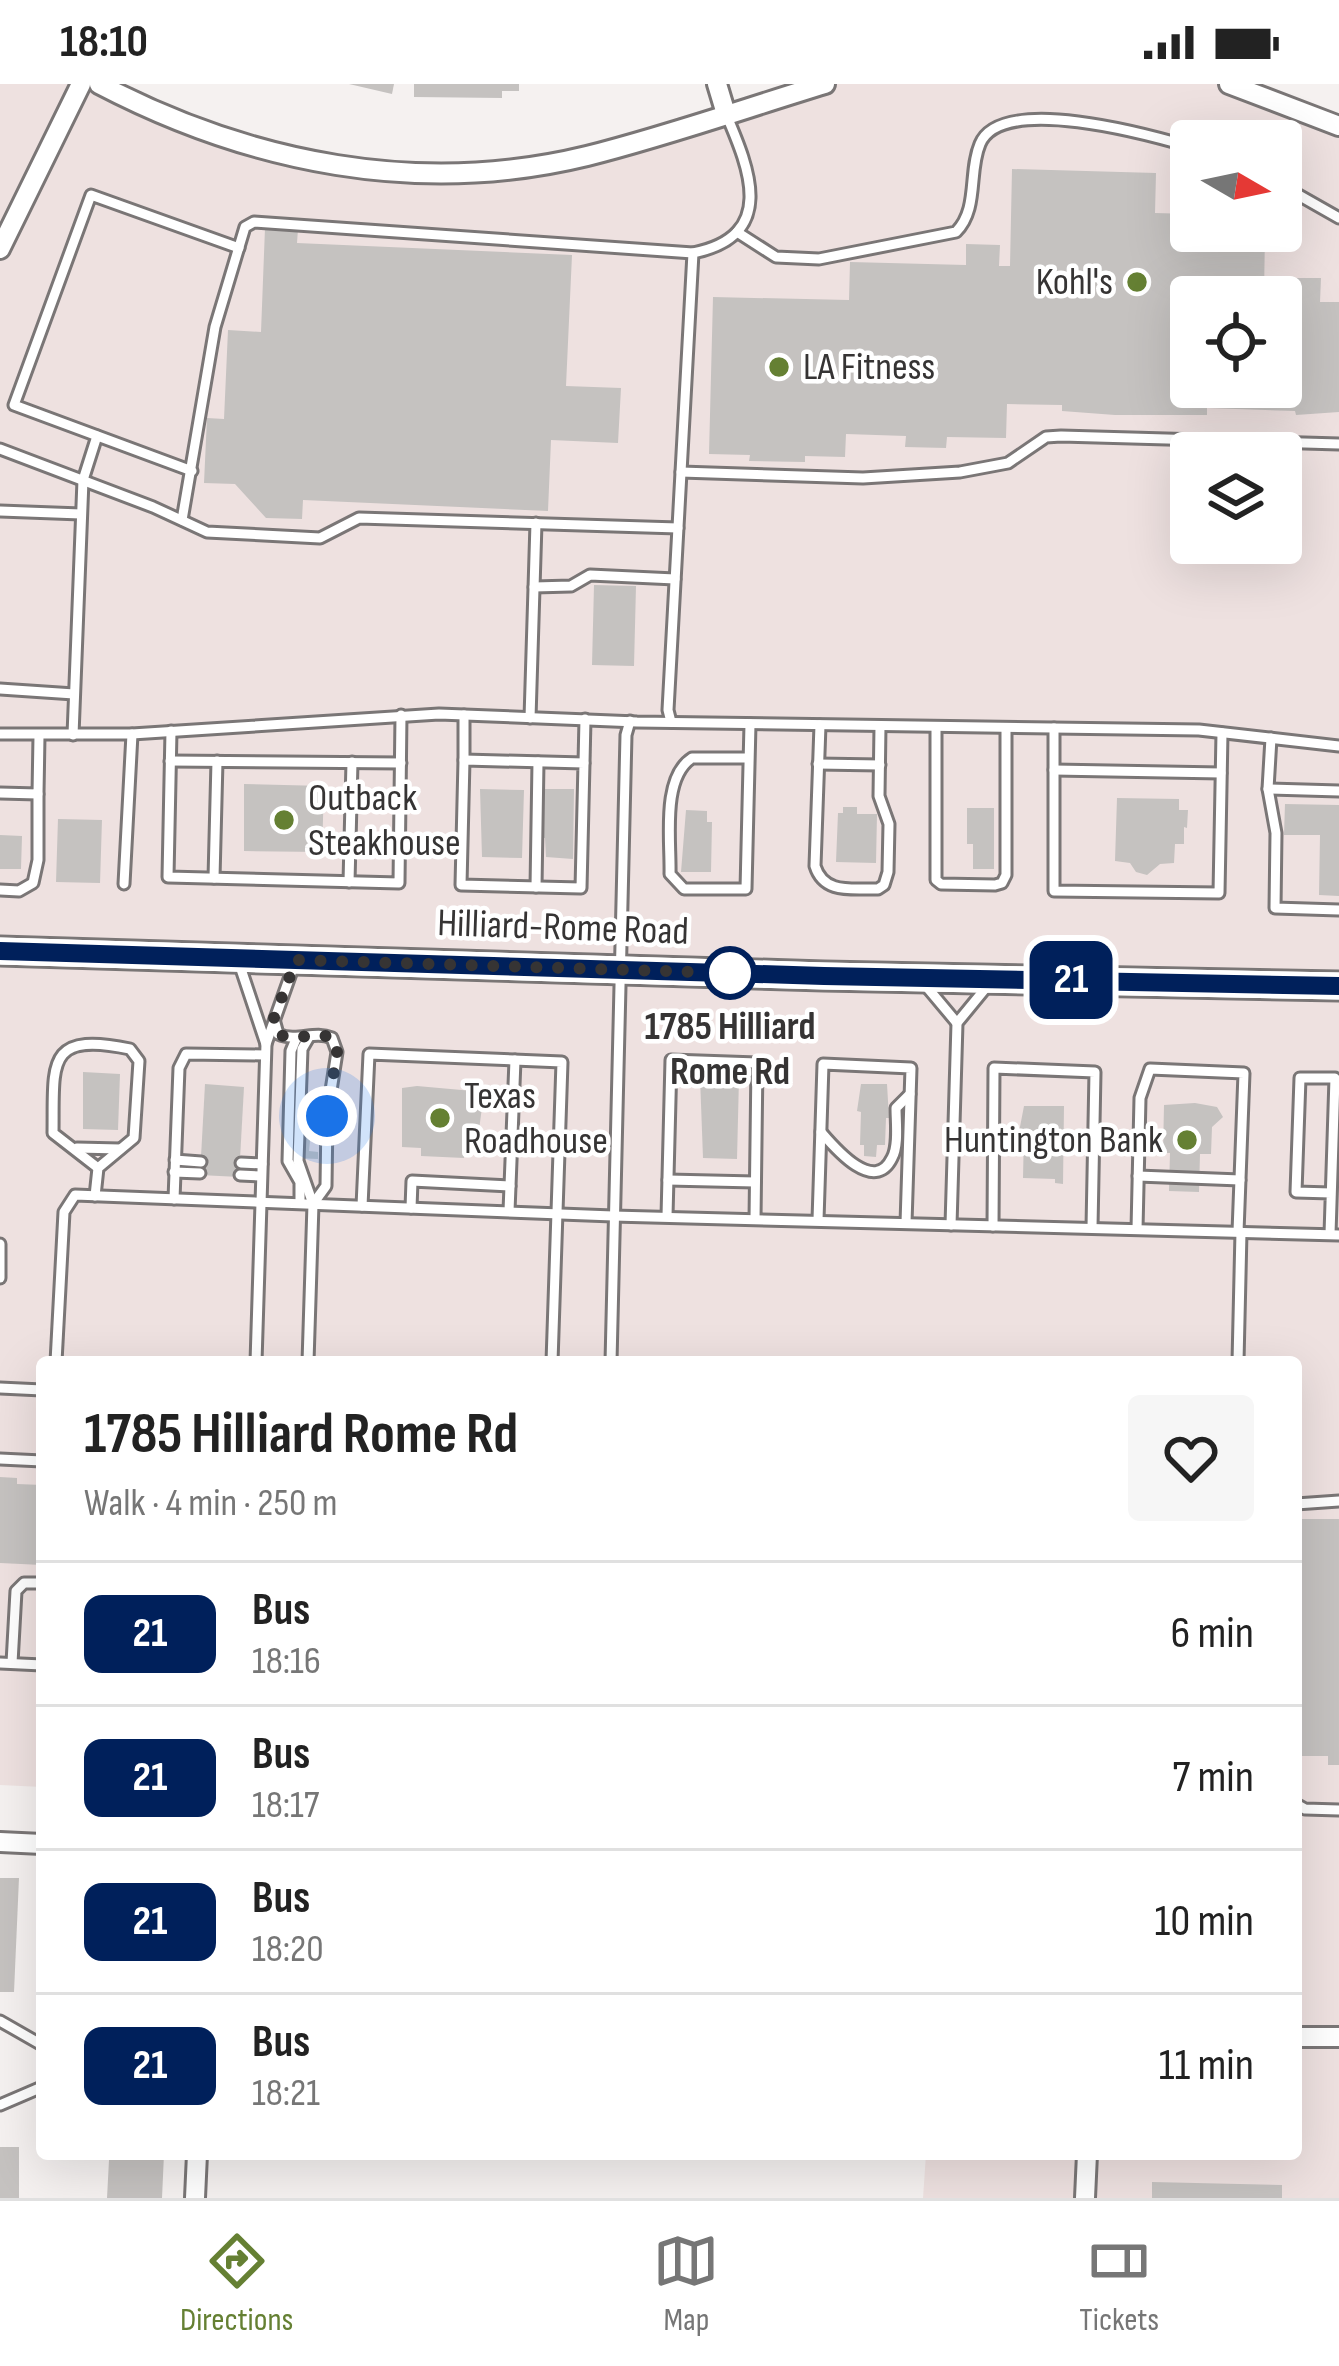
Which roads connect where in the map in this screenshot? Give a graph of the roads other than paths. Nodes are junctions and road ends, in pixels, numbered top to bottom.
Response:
1 (81, 84) edge
2 (99, 84) edge
3 (717, 84) edge
4 (825, 84) edge
5 (1229, 84) edge
6 (726, 114) junction
7 (1339, 126) edge
8 (1170, 142) edge
9 (1302, 197) edge
10 (1339, 218) edge
11 (737, 232) junction
12 (239, 248) junction
13 (0, 249) edge
14 (692, 253) junction
15 (97, 436) junction
16 (1339, 444) edge
17 (0, 449) edge
18 (193, 470) junction
19 (681, 472) junction
20 (82, 479) junction
21 (0, 511) edge
22 (82, 514) junction
23 (182, 520) junction
24 (536, 523) junction
25 (678, 528) junction
26 (675, 579) junction
27 (534, 587) junction
28 (0, 689) edge
29 (74, 694) junction
30 (401, 715) junction
31 (464, 715) junction
32 (530, 718) junction
33 (585, 719) junction
34 (630, 721) junction
35 (671, 722) junction
36 (750, 724) junction
37 (820, 725) junction
38 (880, 726) junction
39 (937, 727) junction
40 (1006, 728) junction
41 (1054, 728) junction
42 (171, 731) junction
43 (1222, 733) junction
44 (0, 734) edge
45 (132, 734) junction
46 (73, 735) junction
47 (39, 736) junction
48 (1271, 738) junction
49 (1339, 746) edge
50 (749, 758) junction
51 (464, 760) junction
52 (170, 761) junction
53 (217, 761) junction
54 (352, 762) junction
55 (538, 762) junction
56 (401, 763) junction
57 (584, 763) junction
58 (818, 764) junction
59 (880, 766) junction
60 (1054, 770) junction
61 (1220, 773) junction
62 (1268, 789) junction
63 (1339, 791) edge
64 (0, 794) edge
65 (38, 794) junction
66 (214, 878) junction
67 (349, 882) junction
68 (124, 884) dead end
69 (536, 887) junction
70 (0, 890) edge
71 (1339, 910) edge
72 (0, 952) edge
73 (237, 957) junction
74 (296, 960) junction
75 (620, 968) junction
76 (919, 978) junction
77 (993, 979) junction
78 (1339, 986) edge
79 (274, 1018) junction
80 (957, 1023) junction
81 (309, 1036) junction
82 (296, 1040) junction
83 (266, 1049) junction
84 (515, 1060) junction
85 (910, 1093) junction
86 (821, 1132) junction
87 (71, 1148) junction
88 (122, 1149) junction
89 (174, 1166) junction
90 (200, 1167) dead end
91 (98, 1168) junction
92 (240, 1169) dead end
93 (262, 1170) junction
94 (1138, 1176) junction
95 (668, 1180) junction
96 (1240, 1180) junction
97 (755, 1182) junction
98 (510, 1186) junction
99 (1331, 1193) junction
100 (95, 1196) junction
101 (174, 1198) junction
102 (260, 1202) junction
103 (300, 1203) junction
104 (313, 1204) junction
105 (362, 1206) junction
106 (411, 1208) junction
107 (509, 1211) junction
108 (556, 1213) junction
109 (613, 1216) junction
110 (667, 1216) junction
111 (755, 1219) junction
112 (818, 1220) junction
113 (906, 1223) junction
114 (951, 1225) junction
115 (993, 1226) junction
116 (1092, 1227) junction
117 (1137, 1228) junction
118 (1239, 1232) junction
119 (1334, 1235) edge
120 (0, 1244) edge
121 (0, 1278) edge
122 (56, 1356) edge
123 (256, 1356) edge
124 (308, 1356) edge
125 (552, 1356) edge
126 (611, 1356) edge
127 (1238, 1356) edge
128 (0, 1388) edge
129 (36, 1390) edge
130 (0, 1459) edge
131 (36, 1462) edge
132 (1339, 1501) edge
133 (1302, 1504) edge
134 (36, 1583) edge
135 (6, 1663) edge
136 (36, 1665) edge
137 (1302, 1807) edge
138 (1339, 1810) edge
139 (0, 1842) edge
140 (36, 1844) edge
141 (0, 2021) edge
142 (1302, 2037) edge
143 (1339, 2037) edge
144 (36, 2042) edge
145 (36, 2090) edge
146 (0, 2105) edge
147 (197, 2160) edge
148 (1087, 2160) edge
149 (195, 2198) edge
150 (1085, 2198) edge

1 - 13 street
2 - 6 street
3 - 6 street
4 - 6 street
5 - 7 street
6 - 11 lane
8 - 11 lane
9 - 10 lane
11 - 14 lane
12 - 14 lane
12 - 15 lane
12 - 18 lane
14 - 19 lane
15 - 18 lane
15 - 20 lane
16 - 19 lane
17 - 20 lane
18 - 23 lane
19 - 25 lane
20 - 22 lane
20 - 23 lane
21 - 22 lane
22 - 29 lane
23 - 24 lane
24 - 25 lane
24 - 27 lane
25 - 26 lane
26 - 27 lane
26 - 35 lane
27 - 32 lane
28 - 29 lane
29 - 46 lane
30 - 31 lane
30 - 42 lane
30 - 56 lane
31 - 32 lane
31 - 51 lane
32 - 33 lane
33 - 34 lane
33 - 57 lane
34 - 35 lane
34 - 75 lane
35 - 36 lane
36 - 37 lane
36 - 50 lane
37 - 38 lane
37 - 58 lane
38 - 39 lane
38 - 59 lane
39 - 40 lane
39 - 40 lane
40 - 41 lane
41 - 43 lane
41 - 60 lane
42 - 45 lane
42 - 52 lane
43 - 48 lane
43 - 61 lane
44 - 47 lane
45 - 46 lane
45 - 68 lane
46 - 47 lane
47 - 65 lane
48 - 49 lane
48 - 62 lane
50 - 50 lane
51 - 55 lane
51 - 69 lane
52 - 53 lane
52 - 66 lane
53 - 54 lane
53 - 66 lane
54 - 56 lane
54 - 67 lane
55 - 57 lane
55 - 69 lane
56 - 67 lane
57 - 69 lane
58 - 59 lane
58 - 59 lane
60 - 61 lane
60 - 61 lane
62 - 63 lane
62 - 71 lane
64 - 65 lane
65 - 70 lane
66 - 67 lane
72 - 73 main road, Hilliard-Rome Road
73 - 74 main road, Hilliard-Rome Road
73 - 83 lane
74 - 75 main road, Hilliard-Rome Road
74 - 79 lane
75 - 76 main road, Hilliard-Rome Road
75 - 109 lane
76 - 77 main road, Hilliard-Rome Road
76 - 80 lane
77 - 78 main road, Hilliard-Rome Road
77 - 80 lane
79 - 82 lane
79 - 83 lane
80 - 114 lane
81 - 82 lane
81 - 104 lane
81 - 104 lane
82 - 103 lane
83 - 89 lane
83 - 93 lane
84 - 98 lane
84 - 105 lane
84 - 108 lane
85 - 86 lane
85 - 86 lane
85 - 113 lane
86 - 112 lane
87 - 88 lane
87 - 88 lane
87 - 91 lane
88 - 91 lane
89 - 90 lane
89 - 101 lane
91 - 100 lane
92 - 93 lane
93 - 102 lane
94 - 96 lane
94 - 96 lane
94 - 117 lane
95 - 97 lane
95 - 97 lane
95 - 110 lane
96 - 118 lane
97 - 111 lane
98 - 106 lane
98 - 107 lane
99 - 99 lane
99 - 119 lane
100 - 101 lane
100 - 122 lane
101 - 102 lane
102 - 103 lane
102 - 123 lane
103 - 104 lane
104 - 105 lane
104 - 124 lane
105 - 106 lane
106 - 107 lane
107 - 108 lane
108 - 109 lane
108 - 125 lane
109 - 110 lane
109 - 126 lane
110 - 111 lane
111 - 112 lane
112 - 113 lane
113 - 114 lane
114 - 115 lane
115 - 116 lane
115 - 116 lane
116 - 117 lane
117 - 118 lane
118 - 119 lane
118 - 127 lane
120 - 121 lane
128 - 129 lane
130 - 131 lane
132 - 133 lane
134 - 135 lane
135 - 136 lane
137 - 138 lane
139 - 140 street
141 - 144 lane
142 - 143 street
145 - 146 lane
147 - 149 street
148 - 150 street

